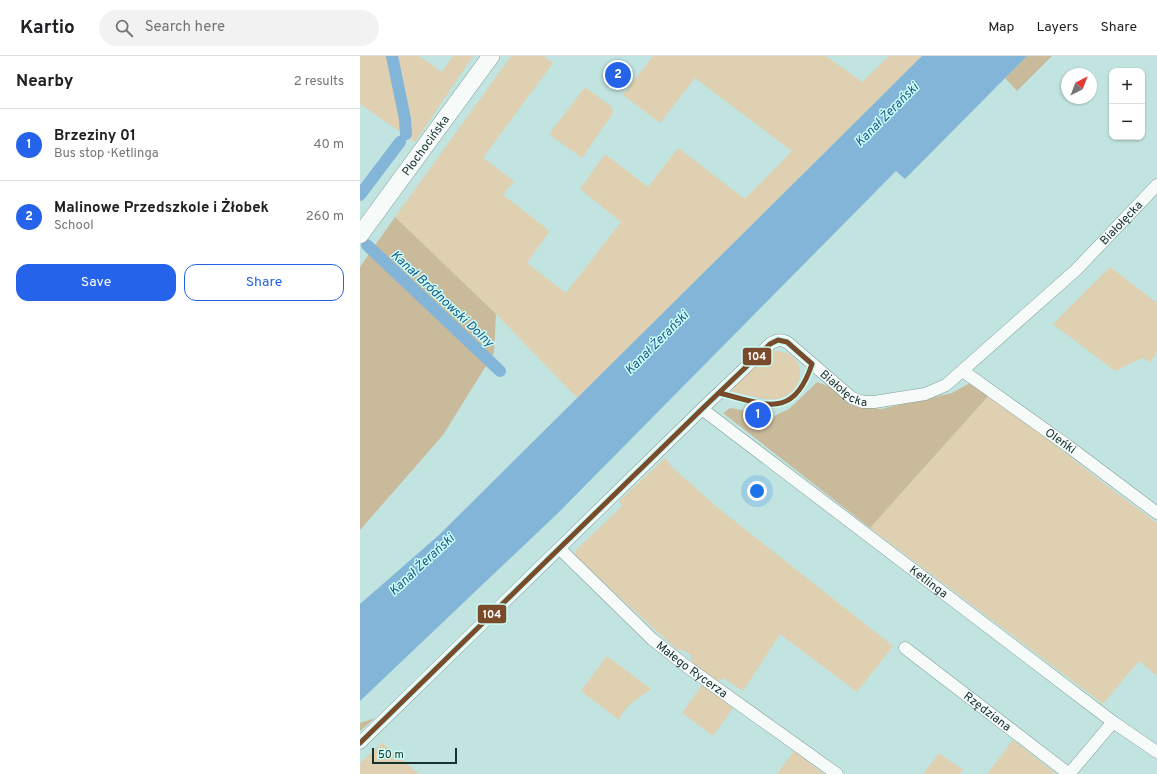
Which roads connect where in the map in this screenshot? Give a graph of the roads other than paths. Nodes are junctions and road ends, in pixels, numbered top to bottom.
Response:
1 (491, 56) edge
2 (1157, 185) edge
3 (362, 232) edge
4 (963, 371) junction
5 (702, 409) junction
6 (1157, 513) edge
7 (560, 549) junction
8 (905, 648) dead end
9 (1112, 722) junction
10 (360, 743) edge
11 (1157, 752) edge
12 (837, 774) edge
13 (1069, 774) edge

1 - 3 main road, Płochocińska
2 - 4 street, Białołęcka
4 - 5 street, Białołęcka
4 - 6 street, Oleńki
5 - 7 street, Białołęcka
5 - 9 street, Ketlinga
7 - 10 street, Białołęcka
7 - 12 street, Małego Rycerza
8 - 13 street, Rzędziana
9 - 11 street, Ketlinga
9 - 13 street

